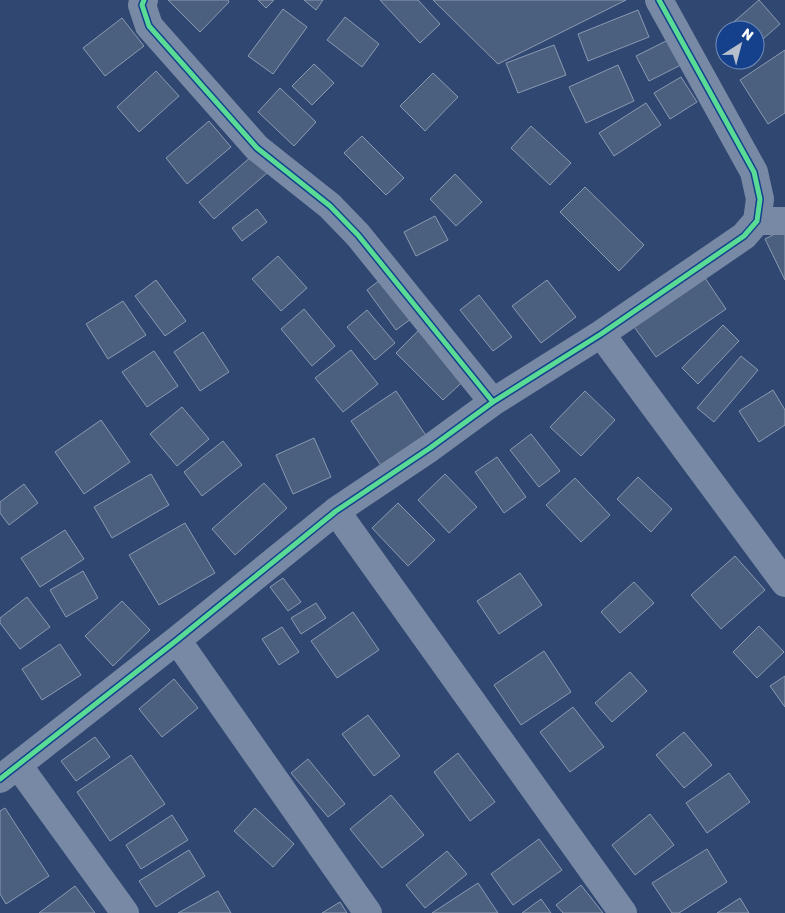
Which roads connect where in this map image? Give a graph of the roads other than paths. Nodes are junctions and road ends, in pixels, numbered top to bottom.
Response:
1 (144, 0) edge
2 (659, 0) edge
3 (757, 221) junction
4 (785, 221) edge
5 (601, 334) junction
6 (493, 402) junction
7 (336, 511) junction
8 (785, 583) edge
9 (178, 640) junction
10 (9, 772) edge
11 (125, 913) edge
12 (368, 913) edge
13 (623, 913) edge

1 - 6 street
2 - 3 street
3 - 4 street
3 - 5 street
5 - 6 street
5 - 8 street
6 - 7 street
7 - 9 street
7 - 13 street
9 - 10 street
9 - 12 street
10 - 11 street

